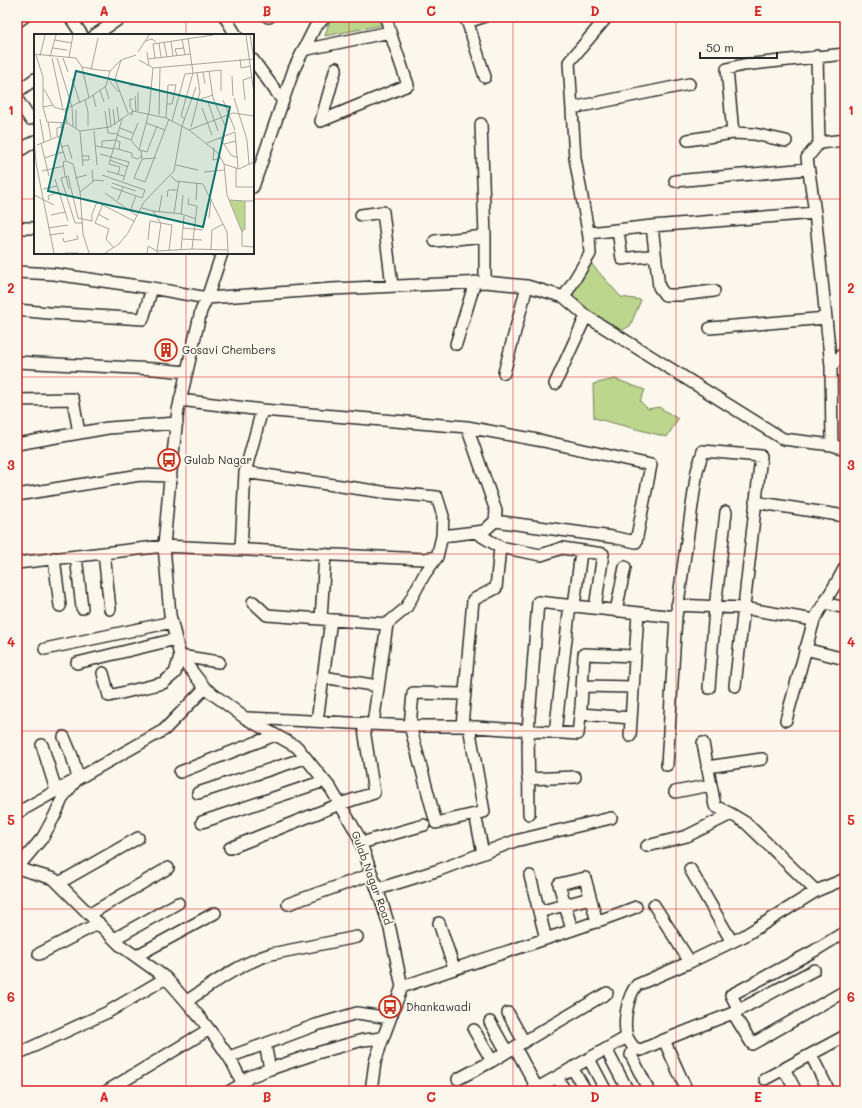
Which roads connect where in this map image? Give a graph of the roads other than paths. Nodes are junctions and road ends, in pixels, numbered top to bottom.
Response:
1 (24, 17) edge
2 (70, 17) edge
3 (122, 17) edge
4 (325, 17) edge
5 (386, 17) edge
6 (483, 17) edge
7 (607, 17) edge
8 (227, 18) edge
9 (466, 20) edge
10 (17, 22) edge
11 (390, 32) junction
12 (81, 34) edge
13 (96, 34) edge
14 (235, 34) edge
15 (303, 50) junction
16 (845, 54) edge
17 (817, 56) junction
18 (254, 61) edge
19 (336, 68) dead end
20 (485, 77) dead end
21 (34, 80) edge
22 (689, 84) dead end
23 (17, 92) edge
24 (17, 99) edge
25 (283, 101) junction
26 (572, 108) junction
27 (30, 119) dead end
28 (481, 124) dead end
29 (733, 133) junction
30 (688, 140) dead end
31 (845, 140) edge
32 (786, 141) dead end
33 (34, 142) edge
34 (819, 144) junction
35 (17, 152) edge
36 (808, 169) junction
37 (675, 181) dead end
38 (254, 184) edge
39 (815, 213) junction
40 (361, 215) dead end
41 (652, 226) junction
42 (17, 228) edge
43 (34, 228) edge
44 (618, 230) junction
45 (588, 233) junction
46 (485, 236) junction
47 (434, 241) dead end
48 (222, 254) edge
49 (648, 256) dead end
50 (17, 272) edge
51 (480, 282) junction
52 (392, 286) junction
53 (527, 286) junction
54 (152, 288) junction
55 (714, 291) dead end
56 (564, 297) junction
57 (207, 298) junction
58 (17, 310) edge
59 (586, 316) junction
60 (826, 318) junction
61 (710, 328) dead end
62 (456, 344) dead end
63 (845, 352) edge
64 (17, 362) edge
65 (831, 366) junction
66 (187, 372) junction
67 (504, 374) dead end
68 (555, 384) dead end
69 (17, 400) edge
70 (180, 400) junction
71 (262, 410) junction
72 (177, 423) junction
73 (467, 427) junction
74 (79, 433) junction
75 (17, 444) edge
76 (832, 445) junction
77 (845, 449) edge
78 (245, 472) junction
79 (171, 476) junction
80 (17, 495) edge
81 (755, 502) junction
82 (726, 512) dead end
83 (845, 516) edge
84 (495, 521) junction
85 (475, 532) junction
86 (442, 536) junction
87 (164, 546) junction
88 (500, 547) junction
89 (241, 549) junction
90 (581, 552) junction
91 (104, 553) junction
92 (325, 554) junction
93 (76, 556) junction
94 (437, 557) junction
95 (54, 558) junction
96 (17, 563) edge
97 (625, 567) dead end
98 (845, 567) edge
99 (253, 602) dead end
100 (825, 603) junction
101 (60, 606) dead end
102 (572, 606) junction
103 (677, 606) junction
104 (82, 608) dead end
105 (595, 608) junction
106 (715, 608) junction
107 (743, 608) junction
108 (845, 608) edge
109 (110, 609) dead end
110 (616, 611) junction
111 (638, 613) junction
112 (676, 617) junction
113 (326, 619) junction
114 (814, 620) junction
115 (172, 622) junction
116 (387, 624) junction
117 (176, 639) junction
118 (46, 649) dead end
119 (805, 649) junction
120 (180, 656) junction
121 (635, 656) junction
122 (845, 659) edge
123 (219, 662) dead end
124 (77, 664) dead end
125 (103, 673) dead end
126 (323, 677) junction
127 (378, 686) junction
128 (582, 686) junction
129 (735, 686) dead end
130 (633, 687) junction
131 (205, 688) junction
132 (709, 688) dead end
133 (465, 694) junction
134 (580, 714) junction
135 (246, 718) junction
136 (631, 718) junction
137 (786, 720) dead end
138 (317, 721) junction
139 (368, 724) junction
140 (410, 726) junction
141 (466, 726) junction
142 (528, 731) junction
143 (555, 733) junction
144 (275, 735) junction
145 (630, 736) dead end
146 (64, 737) dead end
147 (703, 743) dead end
148 (42, 745) dead end
149 (305, 758) junction
150 (762, 759) dead end
151 (667, 765) dead end
152 (707, 767) junction
153 (180, 772) dead end
154 (575, 777) dead end
155 (78, 778) junction
156 (528, 780) junction
157 (324, 781) junction
158 (711, 785) junction
159 (56, 790) junction
160 (675, 792) dead end
161 (198, 793) dead end
162 (340, 804) junction
163 (17, 813) edge
164 (475, 814) junction
165 (529, 814) dead end
166 (731, 814) junction
167 (611, 818) dead end
168 (202, 822) dead end
169 (424, 825) dead end
170 (138, 838) dead end
171 (361, 843) junction
172 (647, 846) dead end
173 (230, 848) dead end
174 (483, 853) junction
175 (17, 868) edge
176 (168, 868) dead end
177 (690, 869) dead end
178 (372, 874) junction
179 (530, 876) dead end
180 (845, 880) edge
181 (59, 883) junction
182 (378, 889) junction
183 (816, 892) junction
184 (590, 898) junction
185 (178, 903) dead end
186 (288, 904) dead end
187 (564, 905) junction
188 (654, 905) dead end
189 (636, 907) dead end
190 (216, 912) dead end
191 (539, 912) junction
192 (90, 914) junction
193 (597, 922) junction
194 (439, 923) dead end
195 (99, 924) junction
196 (572, 930) junction
197 (845, 932) edge
198 (357, 937) dead end
199 (114, 939) junction
200 (546, 939) junction
201 (732, 942) junction
202 (39, 954) dead end
203 (136, 956) junction
204 (690, 962) junction
205 (454, 968) junction
206 (814, 970) dead end
207 (166, 978) junction
208 (402, 987) junction
209 (845, 990) edge
210 (607, 993) dead end
211 (186, 1001) junction
212 (736, 1012) junction
213 (508, 1013) dead end
214 (390, 1018) junction
215 (490, 1022) dead end
216 (208, 1030) junction
217 (474, 1030) dead end
218 (845, 1036) edge
219 (627, 1037) junction
220 (383, 1038) junction
221 (664, 1040) junction
222 (265, 1044) junction
223 (515, 1047) junction
224 (634, 1048) junction
225 (606, 1049) junction
226 (17, 1054) edge
227 (810, 1055) junction
228 (229, 1057) junction
229 (589, 1059) junction
230 (492, 1061) junction
231 (572, 1068) junction
232 (270, 1069) junction
233 (784, 1069) junction
234 (557, 1077) junction
235 (458, 1079) dead end
236 (765, 1079) dead end
237 (648, 1087) dead end
238 (245, 1088) edge
239 (538, 1089) edge
240 (369, 1090) edge
241 (107, 1091) edge
242 (230, 1091) edge
243 (565, 1091) edge
244 (586, 1091) edge
245 (606, 1091) edge
246 (628, 1091) edge
247 (687, 1091) edge
248 (796, 1091) edge
249 (829, 1091) edge

1 - 10 street
2 - 12 street
3 - 13 street
4 - 15 street
5 - 11 street
6 - 9 street
7 - 26 street
8 - 14 street
9 - 20 street
11 - 15 street
11 - 19 street
15 - 25 street
16 - 17 street
17 - 29 street
17 - 34 street
18 - 25 street
21 - 23 street
22 - 26 street
24 - 27 street
25 - 38 street
26 - 45 street
28 - 46 street
29 - 30 street
29 - 32 street
31 - 34 street
33 - 35 street
34 - 36 street
36 - 37 street
36 - 39 street
39 - 41 street
39 - 60 street
40 - 52 street
41 - 44 street
41 - 55 street
42 - 43 street
44 - 45 street
44 - 49 street
45 - 56 street
46 - 47 street
46 - 51 street
48 - 57 street, Gulab Nagar Road
50 - 54 street
51 - 52 street
51 - 53 street
51 - 62 street
52 - 57 street
53 - 56 street
53 - 67 street
54 - 57 street
54 - 58 street
56 - 59 street
57 - 66 street, Gulab Nagar Road
59 - 68 street
59 - 76 street
60 - 61 street
60 - 65 street
63 - 65 street
64 - 66 street
65 - 76 street
66 - 70 street, Gulab Nagar Road
69 - 74 street
70 - 71 street
70 - 72 street, Gulab Nagar Road
71 - 73 street
71 - 78 street
72 - 74 street
72 - 79 street, Gulab Nagar Road
73 - 84 street
73 - 84 street
74 - 75 street
76 - 77 street
78 - 86 street
78 - 89 street
79 - 80 street
79 - 87 street, Gulab Nagar Road
81 - 83 street
81 - 103 street
81 - 107 street
82 - 106 street
84 - 85 street
85 - 86 street
85 - 88 street
86 - 94 street
87 - 89 street
87 - 91 street
87 - 115 street, Gulab Nagar Road
88 - 90 street
88 - 133 street
89 - 92 street
90 - 102 street
90 - 105 street
91 - 93 street
91 - 109 street
92 - 94 street
92 - 113 street
93 - 95 street
93 - 104 street
94 - 116 street
95 - 96 street
95 - 101 street
97 - 110 street
98 - 100 street
99 - 113 street
100 - 108 street
100 - 114 street
102 - 105 street
102 - 142 street
102 - 143 street
103 - 106 street
103 - 112 street
105 - 110 street
106 - 107 street
106 - 132 street
107 - 114 street
107 - 129 street
110 - 111 street
111 - 112 street
111 - 121 street
112 - 151 street
113 - 116 street
113 - 126 street
114 - 119 street
115 - 117 street, Gulab Nagar Road
115 - 118 street
116 - 127 street
117 - 120 street, Gulab Nagar Road
117 - 124 street
119 - 122 street
119 - 137 street
120 - 123 street
120 - 125 street
120 - 131 street, Gulab Nagar Road
121 - 128 street
121 - 130 street
126 - 127 street
126 - 138 street
127 - 139 street
128 - 130 street
128 - 134 street
130 - 136 street
131 - 135 street, Gulab Nagar Road
131 - 155 street
133 - 140 street
133 - 141 street
134 - 136 street
134 - 143 street
135 - 138 street
135 - 144 street, Gulab Nagar Road
136 - 145 street
138 - 139 street
139 - 140 street
139 - 162 street
140 - 141 street
140 - 164 street
141 - 142 street
141 - 164 street
142 - 143 street
142 - 156 street
144 - 149 street, Gulab Nagar Road
144 - 153 street
146 - 155 street
147 - 152 street
148 - 159 street
149 - 157 street, Gulab Nagar Road
149 - 161 street
150 - 152 street
152 - 158 street
154 - 156 street
155 - 159 street
155 - 175 street
156 - 165 street
157 - 162 street, Gulab Nagar Road
157 - 168 street
158 - 160 street
158 - 166 street
159 - 163 street
162 - 171 street, Gulab Nagar Road
162 - 173 street
164 - 174 street
166 - 172 street
166 - 183 street
167 - 174 street
169 - 171 street
170 - 181 street
171 - 178 street, Gulab Nagar Road
174 - 182 street
175 - 181 street
176 - 192 street
177 - 201 street
178 - 182 street, Gulab Nagar Road
178 - 186 street
179 - 191 street
180 - 183 street
181 - 192 street
182 - 208 street, Gulab Nagar Road
183 - 201 street
184 - 187 street
184 - 187 street
184 - 193 street
185 - 199 street
187 - 191 street
187 - 196 street
188 - 204 street
189 - 193 street
190 - 203 street
191 - 200 street
192 - 195 street
193 - 196 street
194 - 205 street
195 - 199 street
195 - 202 street
196 - 200 street
197 - 212 street
198 - 211 street
199 - 203 street
200 - 205 street
201 - 204 street
203 - 207 street
204 - 219 street
205 - 208 street
206 - 212 street
207 - 211 street
207 - 226 street
208 - 214 street
209 - 212 street
210 - 223 street
211 - 216 street
212 - 221 street
213 - 223 street
214 - 220 street
214 - 222 street
215 - 223 street
216 - 228 street
216 - 241 street
217 - 230 street
218 - 227 street
219 - 224 street
219 - 225 street
220 - 232 street
220 - 240 street
221 - 224 street
221 - 247 street
222 - 228 street
222 - 232 street
223 - 230 street
223 - 239 street
224 - 237 street
225 - 229 street
225 - 246 street
227 - 233 street
227 - 249 street
228 - 238 street
229 - 231 street
229 - 245 street
230 - 235 street
231 - 234 street
231 - 244 street
232 - 238 street
233 - 236 street
233 - 248 street
234 - 239 street
234 - 243 street
238 - 242 street

